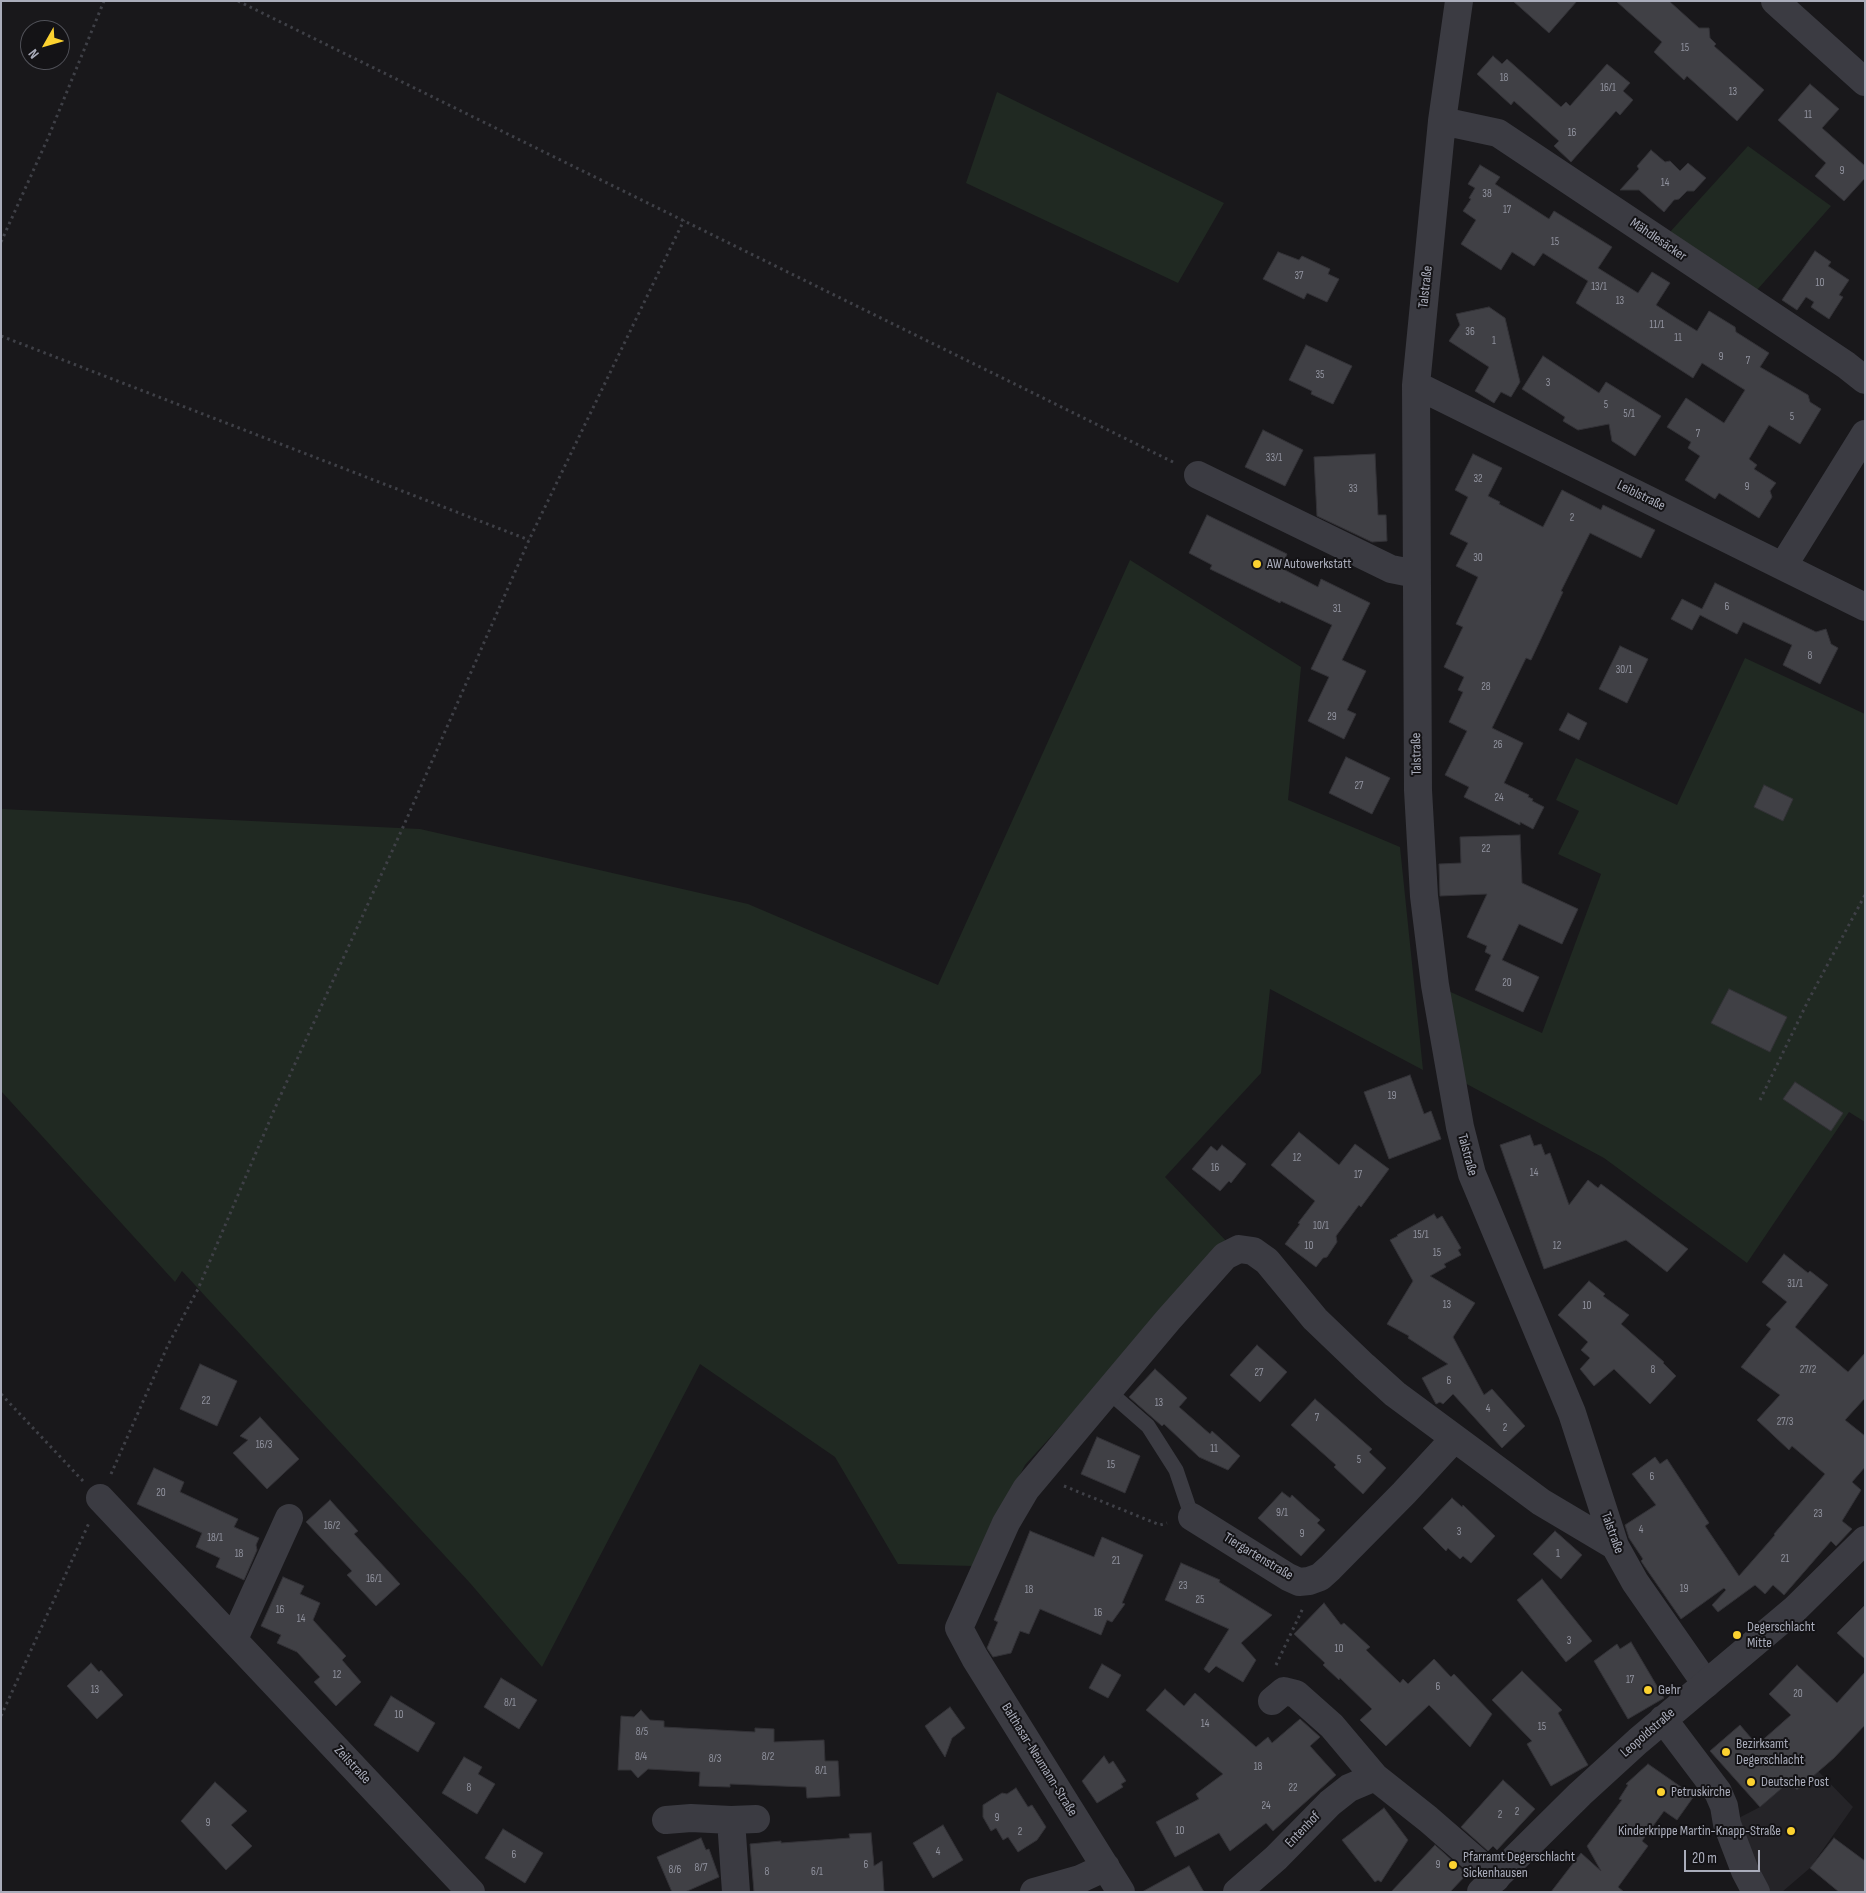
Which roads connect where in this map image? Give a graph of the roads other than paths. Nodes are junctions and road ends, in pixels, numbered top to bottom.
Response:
1 (1459, 1) edge
2 (1775, 1) edge
3 (1865, 82) edge
4 (1442, 121) junction
5 (1865, 380) edge
6 (1416, 385) junction
7 (1865, 434) edge
8 (1198, 475) road end
9 (1783, 566) junction
10 (1416, 574) junction
11 (1865, 607) edge
12 (1108, 1391) junction
13 (1454, 1439) junction
14 (100, 1498) road end
15 (1192, 1517) joint
16 (289, 1518) dead end
17 (1865, 1540) edge
18 (1615, 1546) junction
19 (234, 1639) junction
20 (1706, 1684) junction
21 (1278, 1696) road end
22 (1663, 1719) junction
23 (1375, 1777) junction
24 (666, 1820) dead end
25 (1106, 1867) junction
26 (1488, 1885) edge
27 (471, 1892) edge
28 (736, 1892) edge
29 (1034, 1892) edge
30 (1121, 1892) edge
31 (1237, 1892) edge
32 (1756, 1892) edge

1 - 4 street, Talstraße
2 - 3 street
4 - 5 street, Mähdlesäcker
4 - 6 street, Talstraße
6 - 9 street, Leiblstraße
6 - 10 street, Talstraße
7 - 9 street
8 - 10 street
9 - 11 street, Leiblstraße
10 - 18 street, Talstraße
12 - 13 street
12 - 15 lane
12 - 25 street, Balthasar-Neumann-Straße
13 - 15 street, Tiergartenstraße
13 - 18 street
14 - 19 street, Zeilstraße
16 - 19 street
17 - 20 street, Leopoldstraße
18 - 20 street, Talstraße
19 - 27 street, Zeilstraße
20 - 22 street, Leopoldstraße
21 - 23 street
22 - 26 street, Leopoldstraße
22 - 32 street
23 - 26 street
23 - 31 street, Entenhof
24 - 28 street
25 - 29 street
25 - 30 street, Balthasar-Neumann-Straße

